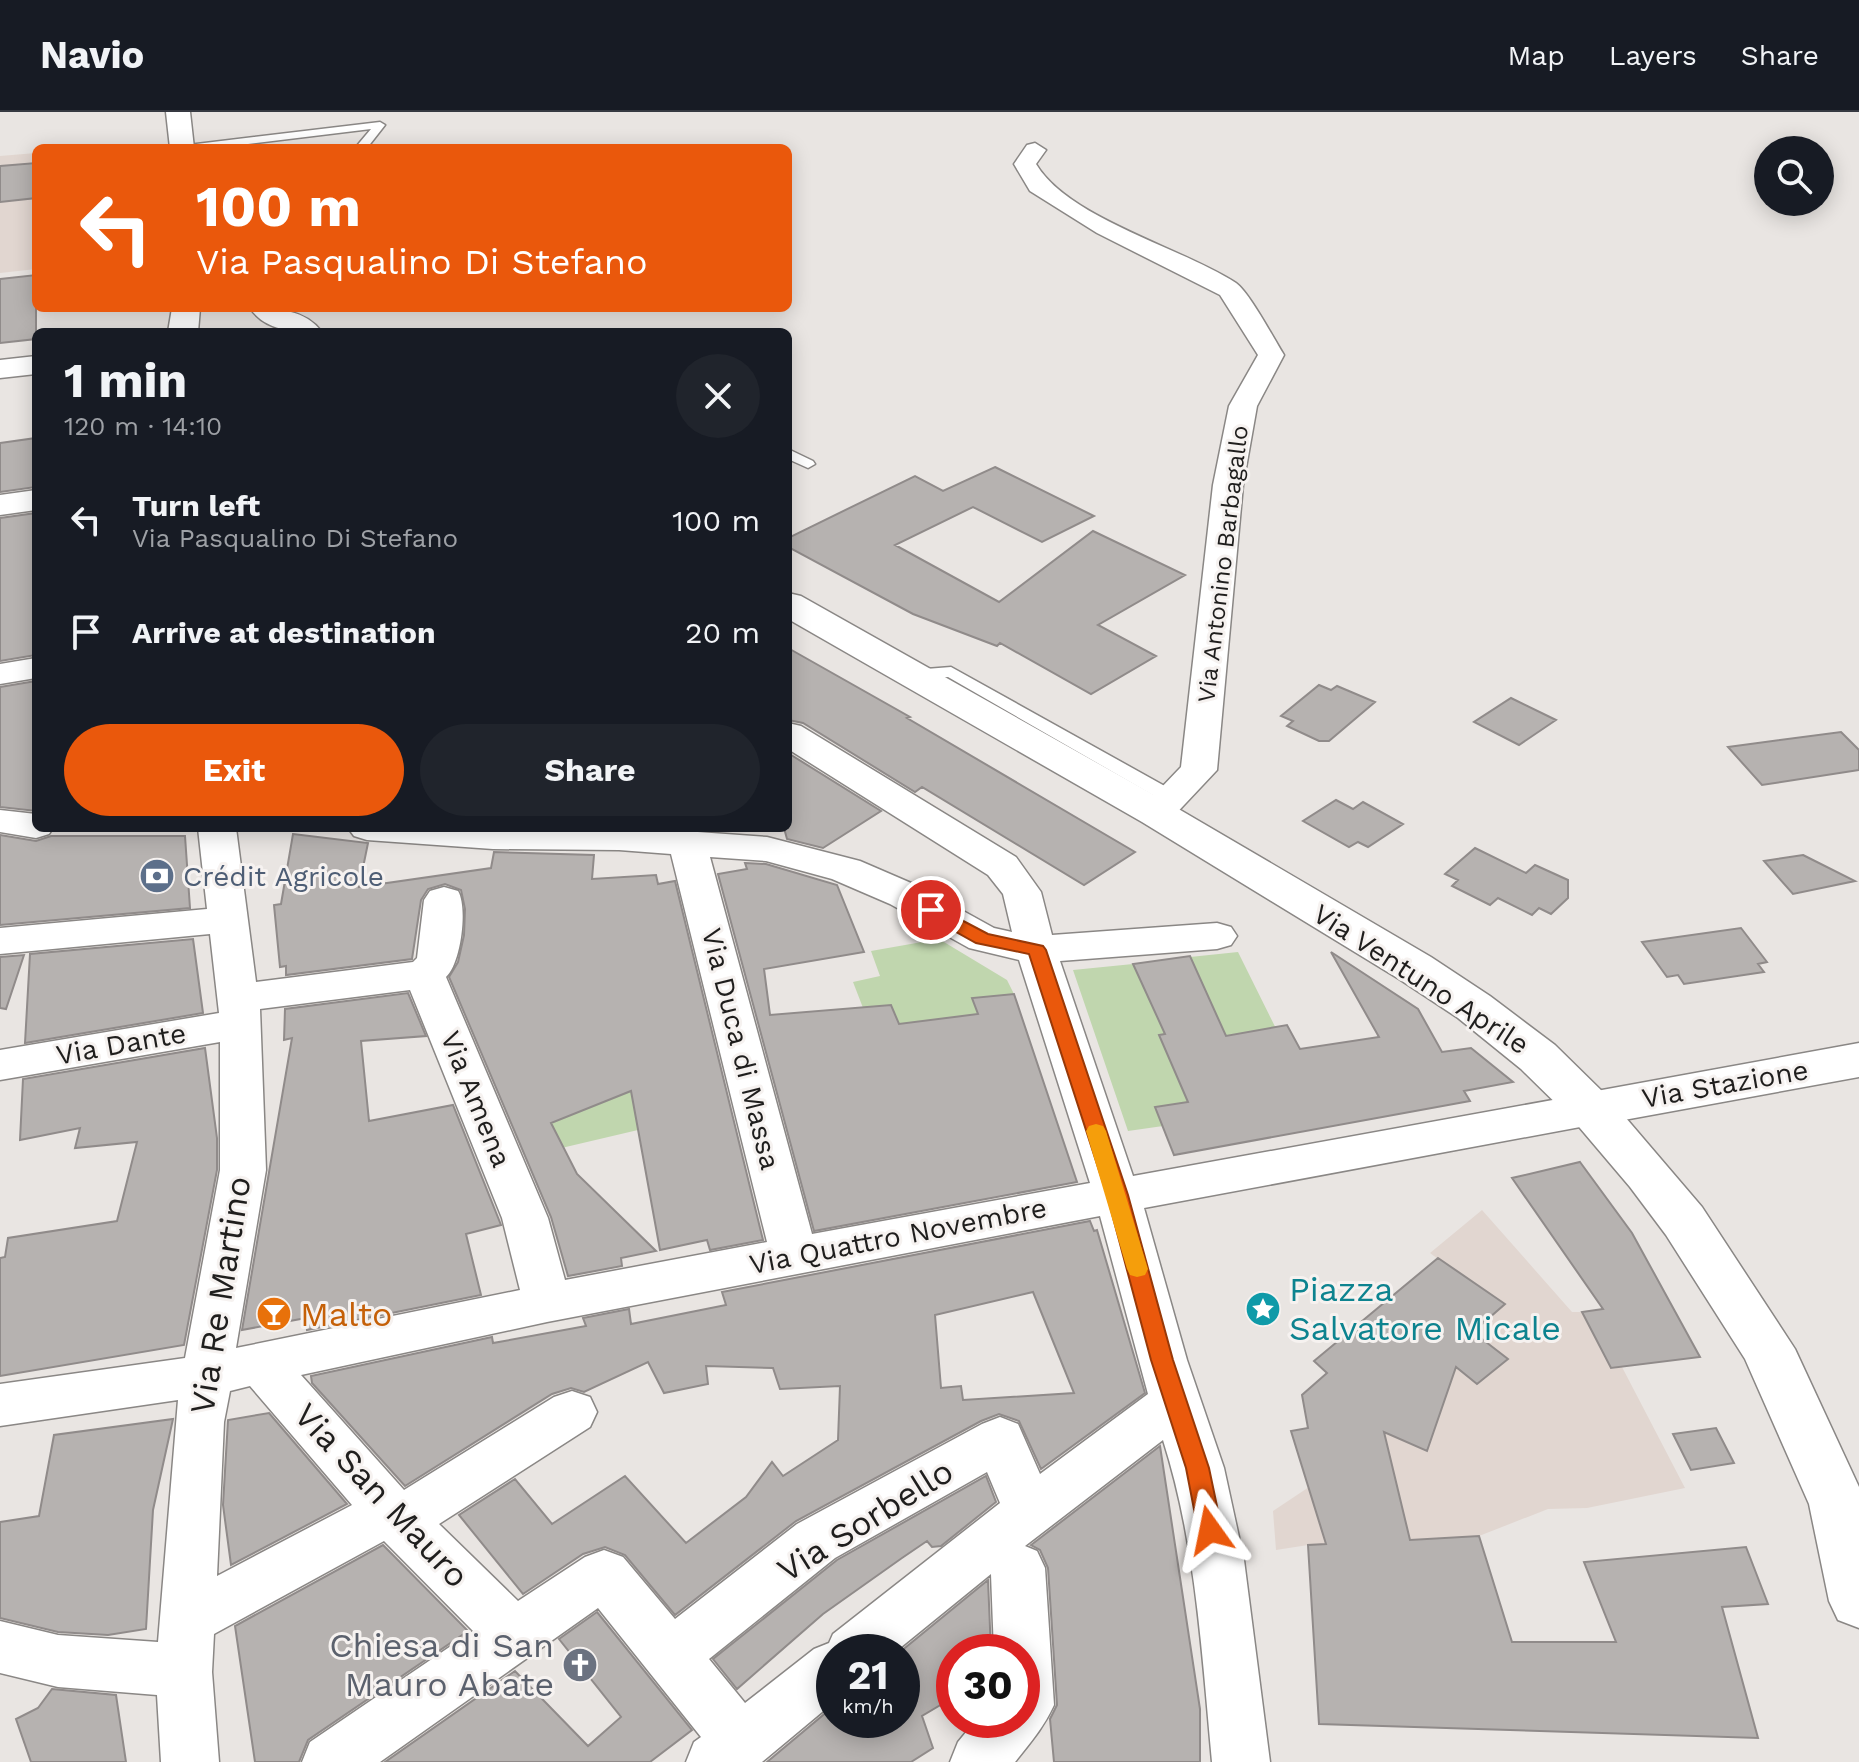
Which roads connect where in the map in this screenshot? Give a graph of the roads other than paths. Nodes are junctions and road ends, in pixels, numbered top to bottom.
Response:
1 (178, 112) edge
2 (182, 144) edge
3 (217, 144) edge
4 (364, 144) edge
5 (1035, 150) dead end
6 (271, 312) edge
7 (300, 328) edge
8 (32, 365) edge
9 (0, 369) edge
10 (792, 455) edge
11 (808, 464) dead end
12 (32, 501) edge
13 (0, 505) edge
14 (792, 606) edge
15 (32, 669) edge
16 (0, 674) edge
17 (792, 736) edge
18 (1164, 805) junction
19 (0, 821) edge
20 (32, 825) edge
21 (217, 832) edge
22 (423, 832) edge
23 (687, 842) junction
24 (444, 900) dead end
25 (227, 920) junction
26 (1217, 936) dead end
27 (0, 941) edge
28 (1036, 950) junction
29 (424, 974) junction
30 (240, 1011) junction
31 (1859, 1060) edge
32 (0, 1065) edge
33 (1591, 1109) junction
34 (1117, 1195) junction
35 (794, 1255) junction
36 (547, 1303) junction
37 (260, 1363) junction
38 (207, 1375) junction
39 (1176, 1402) junction
40 (0, 1405) edge
41 (572, 1412) dead end
42 (1030, 1512) junction
43 (395, 1515) junction
44 (1018, 1568) dead end
45 (1859, 1601) edge
46 (514, 1634) junction
47 (876, 1634) edge
48 (1021, 1634) edge
49 (185, 1646) junction
50 (0, 1647) edge
51 (671, 1655) junction
52 (816, 1681) edge
53 (998, 1738) edge
54 (728, 1752) edge
55 (190, 1762) edge
56 (331, 1762) edge
57 (979, 1762) edge
58 (1241, 1762) edge

1 - 2 main road
3 - 4 lane
5 - 18 street, Via Antonino Barbagallo
6 - 7 main road
8 - 9 main road
10 - 11 lane
12 - 13 main road
14 - 18 main road, Via Ventuno Aprile
15 - 16 street
17 - 28 street
18 - 33 main road, Via Ventuno Aprile
19 - 20 street
21 - 25 street, Via Re Martino
22 - 23 street
23 - 28 street
23 - 35 street, Via Duca di Massa
24 - 29 street
25 - 27 street
25 - 30 street, Via Re Martino
26 - 28 street
28 - 34 street
29 - 30 street, Via Dante
29 - 36 street, Via Amena
30 - 32 street, Via Dante
30 - 38 street, Via Re Martino
31 - 33 main road, Via Stazione
33 - 34 street, Via Quattro Novembre
33 - 45 main road, Via Ventuno Aprile
34 - 35 street, Via Quattro Novembre
34 - 39 street
35 - 36 street, Via Quattro Novembre
36 - 37 street, Via Quattro Novembre
37 - 38 street, Via Quattro Novembre
37 - 43 street, Via San Mauro
38 - 40 street, Via Quattro Novembre
38 - 49 street, Via Re Martino
39 - 42 street
39 - 58 street
41 - 43 street
42 - 47 street
42 - 51 street, Via Sorbello
43 - 46 street, Via San Mauro
43 - 49 street
44 - 48 street
46 - 51 street
46 - 56 street
49 - 50 street
49 - 55 street, Via Re Martino
51 - 54 street
52 - 54 street
53 - 57 street

